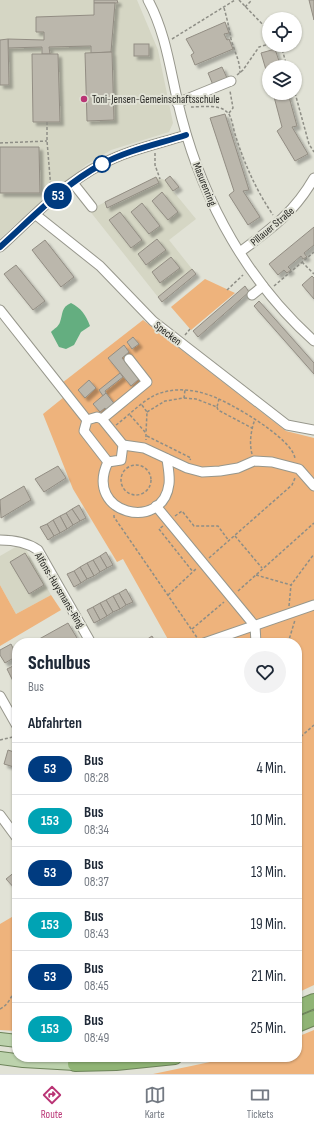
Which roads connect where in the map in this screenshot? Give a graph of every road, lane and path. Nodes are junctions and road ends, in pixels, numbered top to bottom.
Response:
1 (148, 0) edge
2 (235, 0) edge
3 (239, 0) edge
4 (252, 0) edge
5 (245, 7) junction
6 (224, 8) junction
7 (262, 24) edge
8 (164, 41) junction
9 (262, 46) edge
10 (240, 73) junction
11 (231, 81) junction
12 (297, 100) edge
13 (178, 105) junction
14 (229, 113) junction
15 (47, 122) dead end
16 (186, 135) junction
17 (46, 141) junction
18 (0, 143) edge
19 (155, 144) junction
20 (314, 152) edge
21 (314, 178) edge
22 (160, 179) dead end
23 (72, 183) junction
24 (54, 198) junction
25 (92, 207) dead end
26 (36, 215) junction
27 (278, 223) junction
28 (0, 247) edge
29 (240, 252) junction
30 (314, 252) edge
31 (302, 262) junction
32 (250, 268) junction
33 (314, 274) edge
34 (265, 289) junction
35 (226, 290) dead end
36 (252, 295) dead end
37 (0, 310) edge
38 (314, 341) edge
39 (129, 359) dead end
40 (185, 390) junction
41 (184, 398) junction
42 (219, 399) junction
43 (142, 404) junction
44 (217, 407) junction
45 (147, 412) junction
46 (130, 415) junction
47 (102, 419) junction
48 (255, 419) junction
49 (87, 420) junction
50 (252, 428) junction
51 (110, 430) junction
52 (314, 430) edge
53 (146, 433) junction
54 (147, 436) junction
55 (123, 445) junction
56 (144, 448) junction
57 (167, 459) junction
58 (254, 461) junction
59 (108, 462) junction
60 (124, 464) junction
61 (187, 468) junction
62 (297, 468) junction
63 (314, 486) edge
64 (114, 505) junction
65 (156, 506) junction
66 (314, 523) edge
67 (235, 536) junction
68 (0, 540) edge
69 (314, 554) edge
70 (203, 564) junction
71 (263, 569) junction
72 (256, 575) junction
73 (291, 586) junction
74 (168, 595) junction
75 (231, 596) junction
76 (314, 605) edge
77 (298, 611) junction
78 (288, 615) junction
79 (255, 626) junction
80 (192, 629) junction
81 (88, 638) edge
82 (198, 638) edge
83 (218, 638) edge
84 (256, 638) edge
85 (290, 638) edge
86 (0, 696) edge
87 (12, 717) edge
88 (314, 725) edge
89 (302, 736) edge
90 (12, 737) edge
91 (0, 740) edge
92 (0, 815) edge
93 (12, 831) edge
94 (12, 995) edge
95 (314, 1001) edge
96 (302, 1006) edge
97 (0, 1009) edge
98 (314, 1018) edge
99 (302, 1023) edge
100 (0, 1039) edge
101 (12, 1041) edge
102 (0, 1058) edge
103 (12, 1060) edge
104 (40, 1062) edge
105 (126, 1062) edge
106 (75, 1064) joint

1 - 8 street, Masurenring
2 - 6 path
3 - 5 path
4 - 5 path
5 - 7 path
6 - 8 path
6 - 10 path
8 - 13 street, Masurenring
9 - 10 path
10 - 11 path
11 - 13 street
11 - 14 path
12 - 20 path
13 - 14 path
13 - 16 street, Masurenring
14 - 27 path
15 - 17 path
16 - 19 street
16 - 29 street, Masurenring
17 - 18 path
17 - 24 path
19 - 22 path
19 - 23 street
21 - 27 street, Pillauer Straße
23 - 24 street
23 - 25 street
24 - 26 street
26 - 28 street
26 - 52 street, Specken
27 - 29 street, Pillauer Straße
29 - 32 street, Masurenring
30 - 31 path
31 - 33 path
31 - 34 path
32 - 34 street, Masurenring
32 - 35 path
34 - 36 street
34 - 38 street, Masurenring
37 - 49 street
39 - 47 street
40 - 41 path
40 - 42 path
40 - 43 path
41 - 44 path
41 - 45 path
42 - 44 path
42 - 48 path
43 - 45 path
43 - 46 path
44 - 50 path
45 - 53 path
46 - 51 path
46 - 53 path
47 - 49 street
47 - 51 street
48 - 50 path
48 - 62 path
49 - 59 street
50 - 58 path
51 - 55 street
53 - 54 path
54 - 56 path
54 - 61 path
55 - 56 street
55 - 60 street
56 - 57 street
57 - 61 street
57 - 65 street
58 - 61 street
58 - 62 street
59 - 60 street
59 - 64 street
60 - 60 path
62 - 63 street
62 - 67 path
64 - 65 street
64 - 74 path
65 - 70 street
66 - 71 path
67 - 70 path
67 - 71 path
68 - 81 street, Alfons-Huysmans-Ring
69 - 73 path
70 - 74 path
70 - 75 street
71 - 72 path
72 - 73 path
72 - 75 path
73 - 78 path
74 - 80 path
75 - 79 street
75 - 80 path
76 - 77 street
77 - 78 street
77 - 85 path
78 - 79 street
79 - 83 street
79 - 84 street
80 - 82 path
86 - 87 street
88 - 89 path
90 - 91 path
92 - 93 street
94 - 97 path
95 - 96 highway
98 - 99 highway
100 - 101 main road
102 - 103 main road
104 - 106 main road
105 - 106 highway

